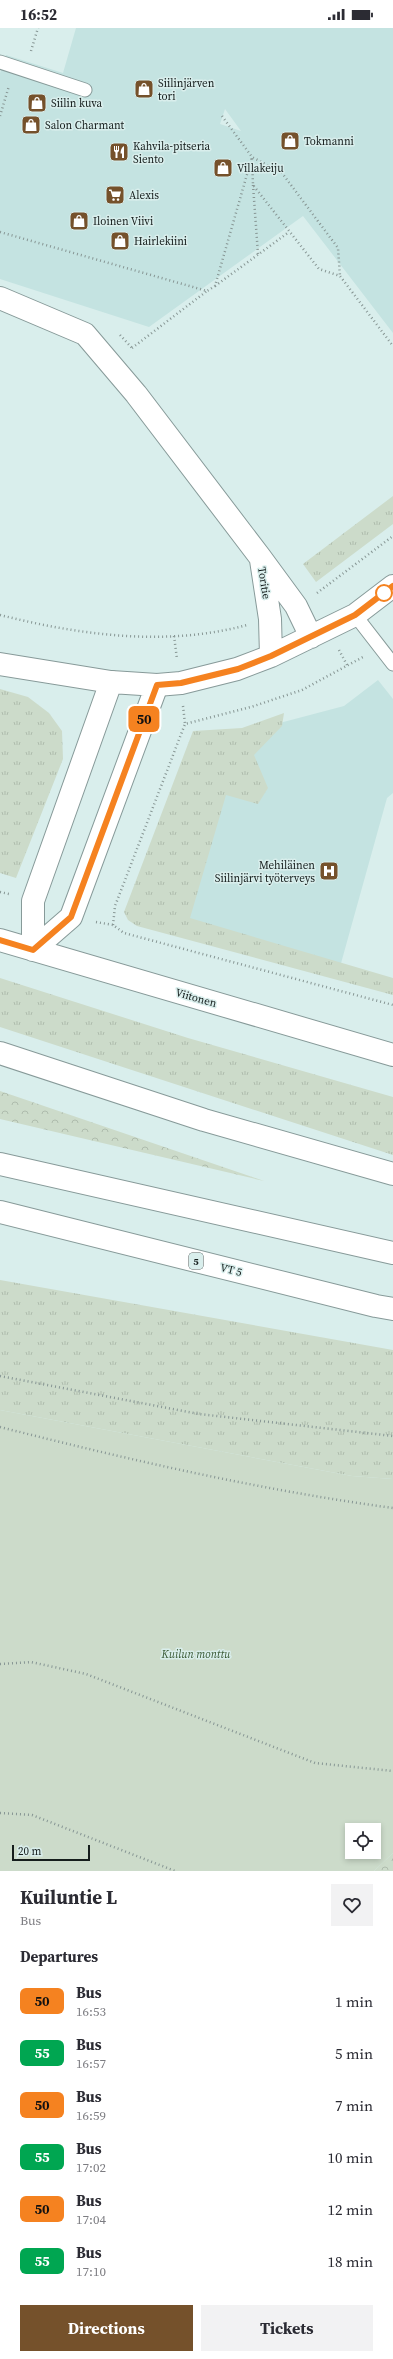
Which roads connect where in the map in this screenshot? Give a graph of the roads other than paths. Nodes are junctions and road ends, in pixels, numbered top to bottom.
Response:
1 (0, 62) edge
2 (85, 90) dead end
3 (0, 298) edge
4 (260, 557) junction
5 (393, 586) edge
6 (355, 615) junction
7 (311, 638) junction
8 (271, 656) junction
9 (0, 664) edge
10 (393, 664) edge
11 (111, 682) junction
12 (157, 685) junction
13 (0, 940) edge
14 (33, 950) junction
15 (0, 1053) edge
16 (393, 1055) edge
17 (0, 1164) edge
18 (393, 1174) edge
19 (0, 1212) edge
20 (393, 1253) edge
21 (393, 1309) edge

1 - 2 lane
3 - 4 main road
4 - 7 main road, Toritie
4 - 8 main road, Toritie
5 - 6 main road
6 - 7 main road
6 - 10 lane
7 - 8 main road
8 - 12 main road
9 - 11 main road
11 - 12 main road
11 - 14 main road
12 - 14 main road
13 - 14 main road, Viitonen
14 - 16 main road, Viitonen
15 - 18 main road
17 - 20 main road
19 - 21 main road, VT 5 / 5

